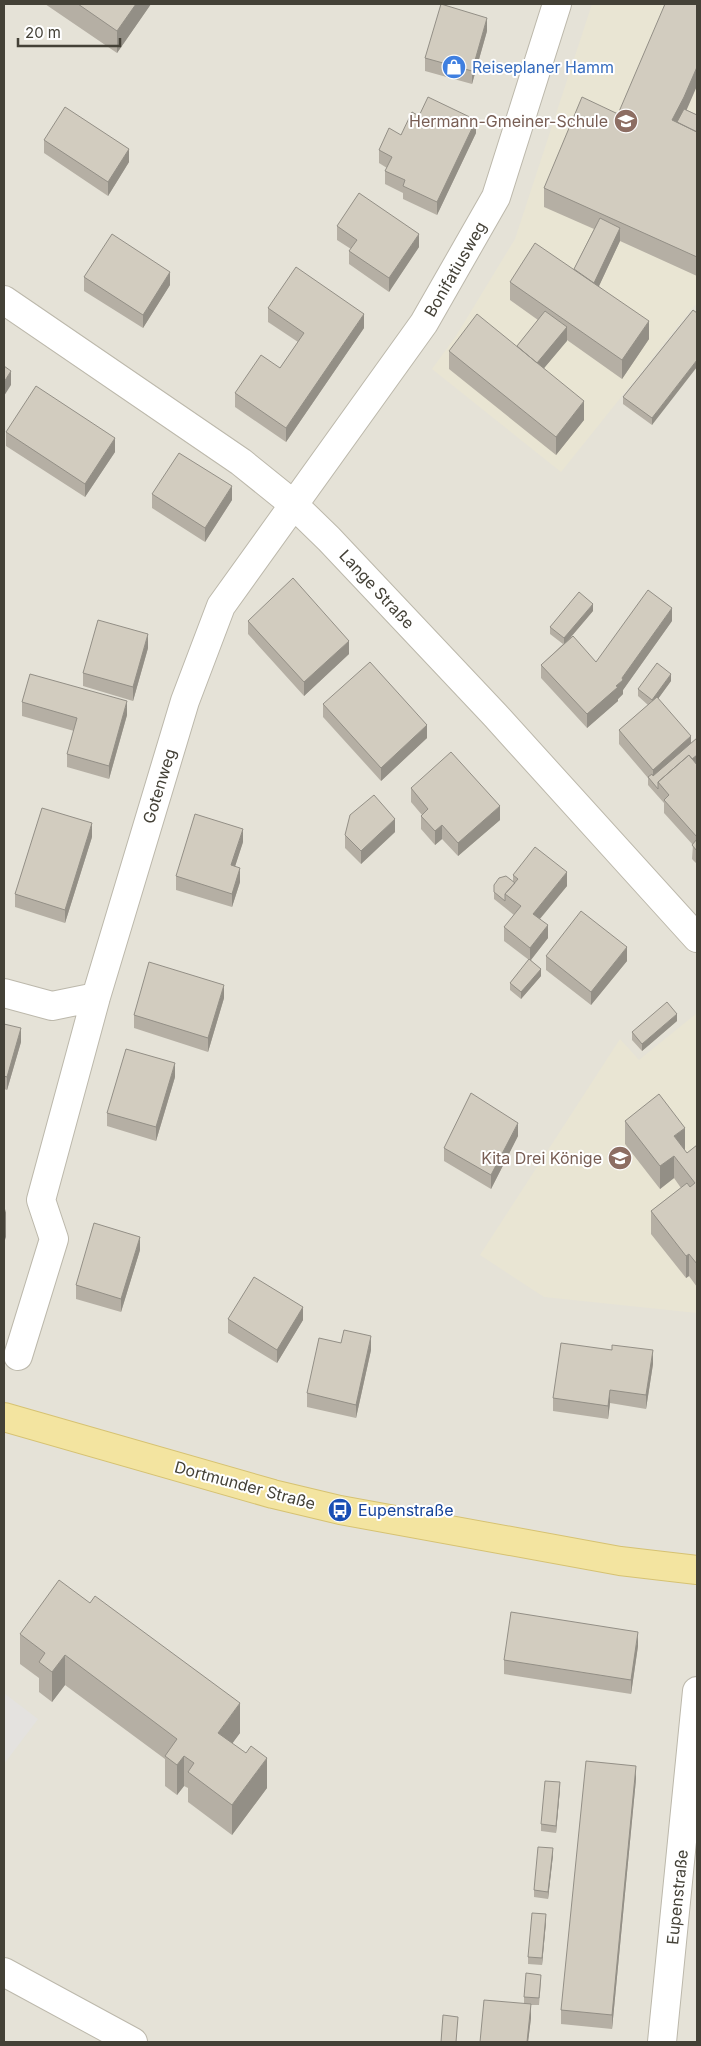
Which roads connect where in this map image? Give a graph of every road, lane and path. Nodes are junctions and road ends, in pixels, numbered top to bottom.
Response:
1 (557, 4) edge
2 (4, 300) edge
3 (293, 504) junction
4 (697, 938) edge
5 (4, 993) edge
6 (96, 997) junction
7 (18, 1356) dead end
8 (4, 1417) edge
9 (697, 1570) edge
10 (697, 1691) edge
11 (4, 1972) edge
12 (127, 2041) edge
13 (662, 2042) edge

1 - 3 street, Bonifatiusweg
2 - 3 street, Lange Straße
3 - 4 street, Lange Straße
3 - 6 street, Gotenweg
5 - 6 street
6 - 7 street, Gotenweg
8 - 9 main road, Dortmunder Straße
10 - 13 street, Eupenstraße
11 - 12 street

